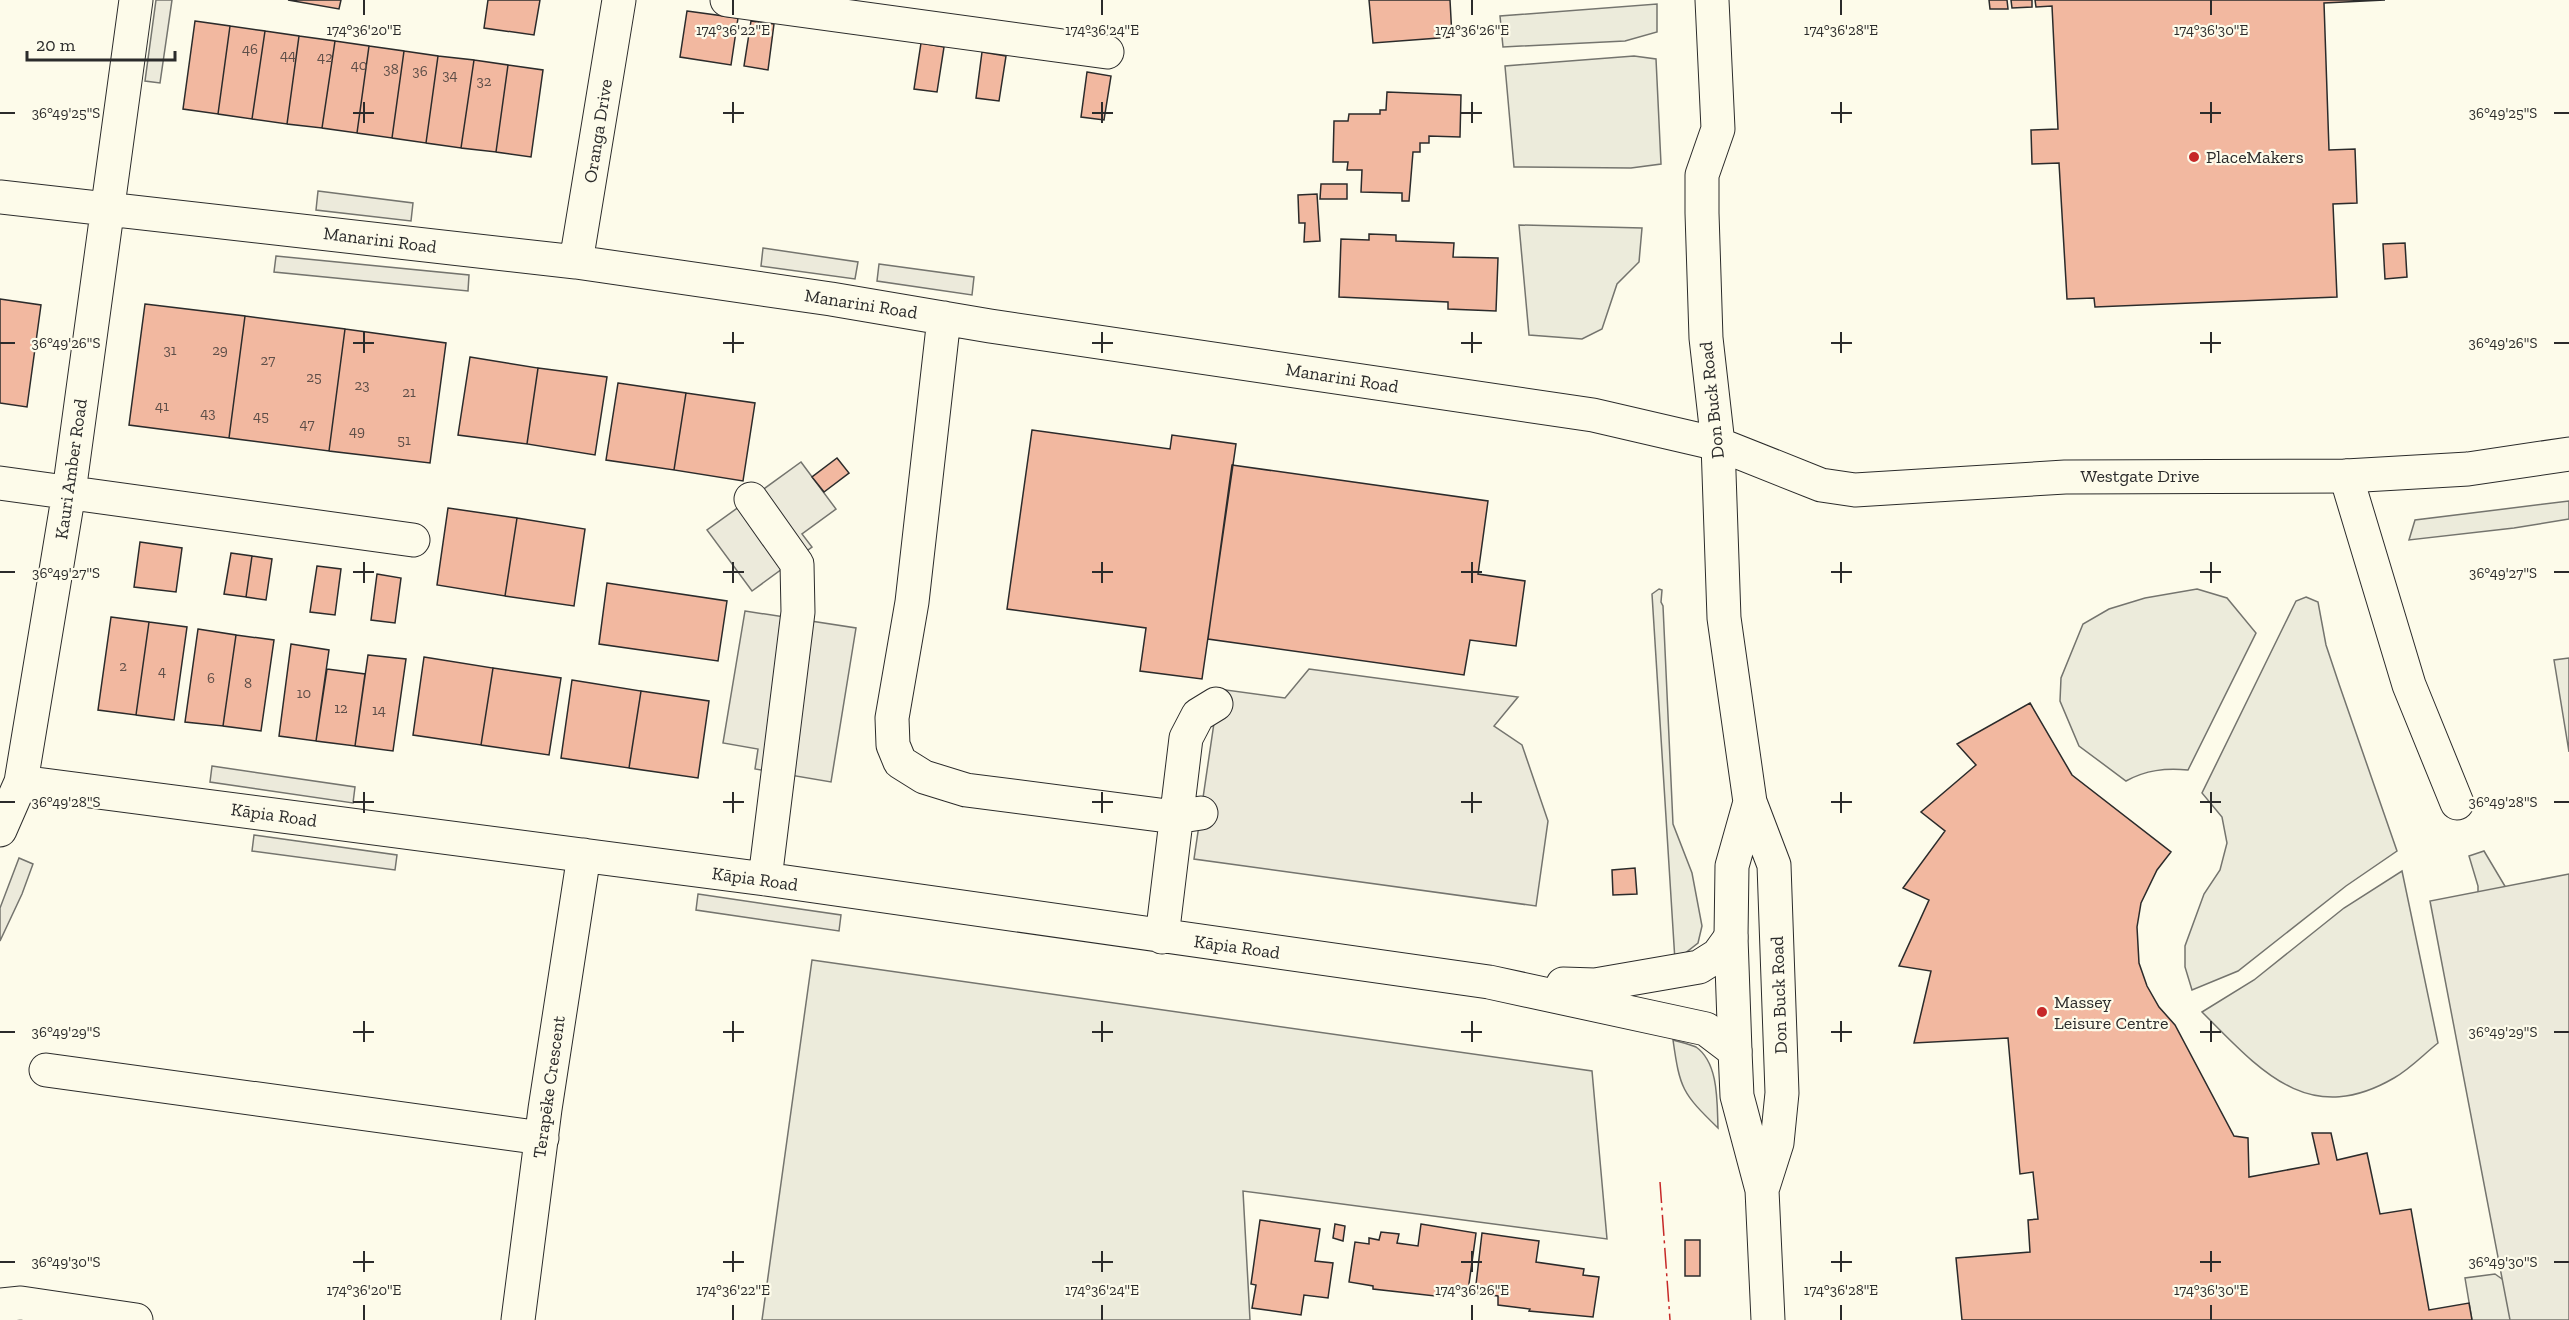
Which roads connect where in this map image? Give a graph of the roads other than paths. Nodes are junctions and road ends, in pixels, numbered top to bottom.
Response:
1 (136, 0) edge
2 (619, 0) edge
3 (727, 0) edge
4 (1712, 0) edge
5 (1107, 52) dead end
6 (0, 197) edge
7 (108, 210) junction
8 (576, 262) junction
9 (944, 318) junction
10 (1718, 444) junction
11 (2569, 454) edge
12 (2346, 476) junction
13 (0, 483) edge
14 (69, 492) junction
15 (751, 499) dead end
16 (412, 540) dead end
17 (1216, 704) dead end
18 (21, 782) junction
19 (1750, 802) junction
20 (2457, 803) dead end
21 (1188, 815) junction
22 (0, 830) edge
23 (584, 855) junction
24 (765, 879) junction
25 (1162, 937) junction
26 (1731, 937) junction
27 (1489, 982) junction
28 (1735, 1051) junction
29 (46, 1070) dead end
30 (542, 1138) junction
31 (1762, 1190) junction
32 (0, 1305) edge
33 (136, 1320) edge
34 (518, 1320) edge
35 (1768, 1320) edge

1 - 7 street, Kauri Amber Road
2 - 8 street, Oranga Drive
3 - 5 street
4 - 10 street, Don Buck Road
6 - 7 street, Manarini Road
7 - 8 street, Manarini Road
7 - 14 street, Kauri Amber Road
8 - 9 street, Manarini Road
9 - 10 street, Manarini Road
9 - 21 street
10 - 12 street, Westgate Drive
10 - 19 street, Don Buck Road
11 - 12 street, Westgate Drive
12 - 20 street
13 - 14 street
14 - 16 street
14 - 18 street, Kauri Amber Road
15 - 24 street
17 - 21 street
18 - 22 street, Kauri Amber Road
18 - 23 street, Kāpia Road
19 - 26 street, Don Buck Road
19 - 31 street, Don Buck Road
21 - 25 street
23 - 24 street, Kāpia Road
23 - 30 street, Terapēke Crescent
24 - 25 street, Kāpia Road
25 - 27 street, Kāpia Road
26 - 27 street, Kāpia Road
26 - 28 street, Don Buck Road
27 - 28 street, Kāpia Road
28 - 31 street, Don Buck Road
29 - 30 street
30 - 34 street, Terapēke Crescent
31 - 35 street, Don Buck Road
32 - 33 street

